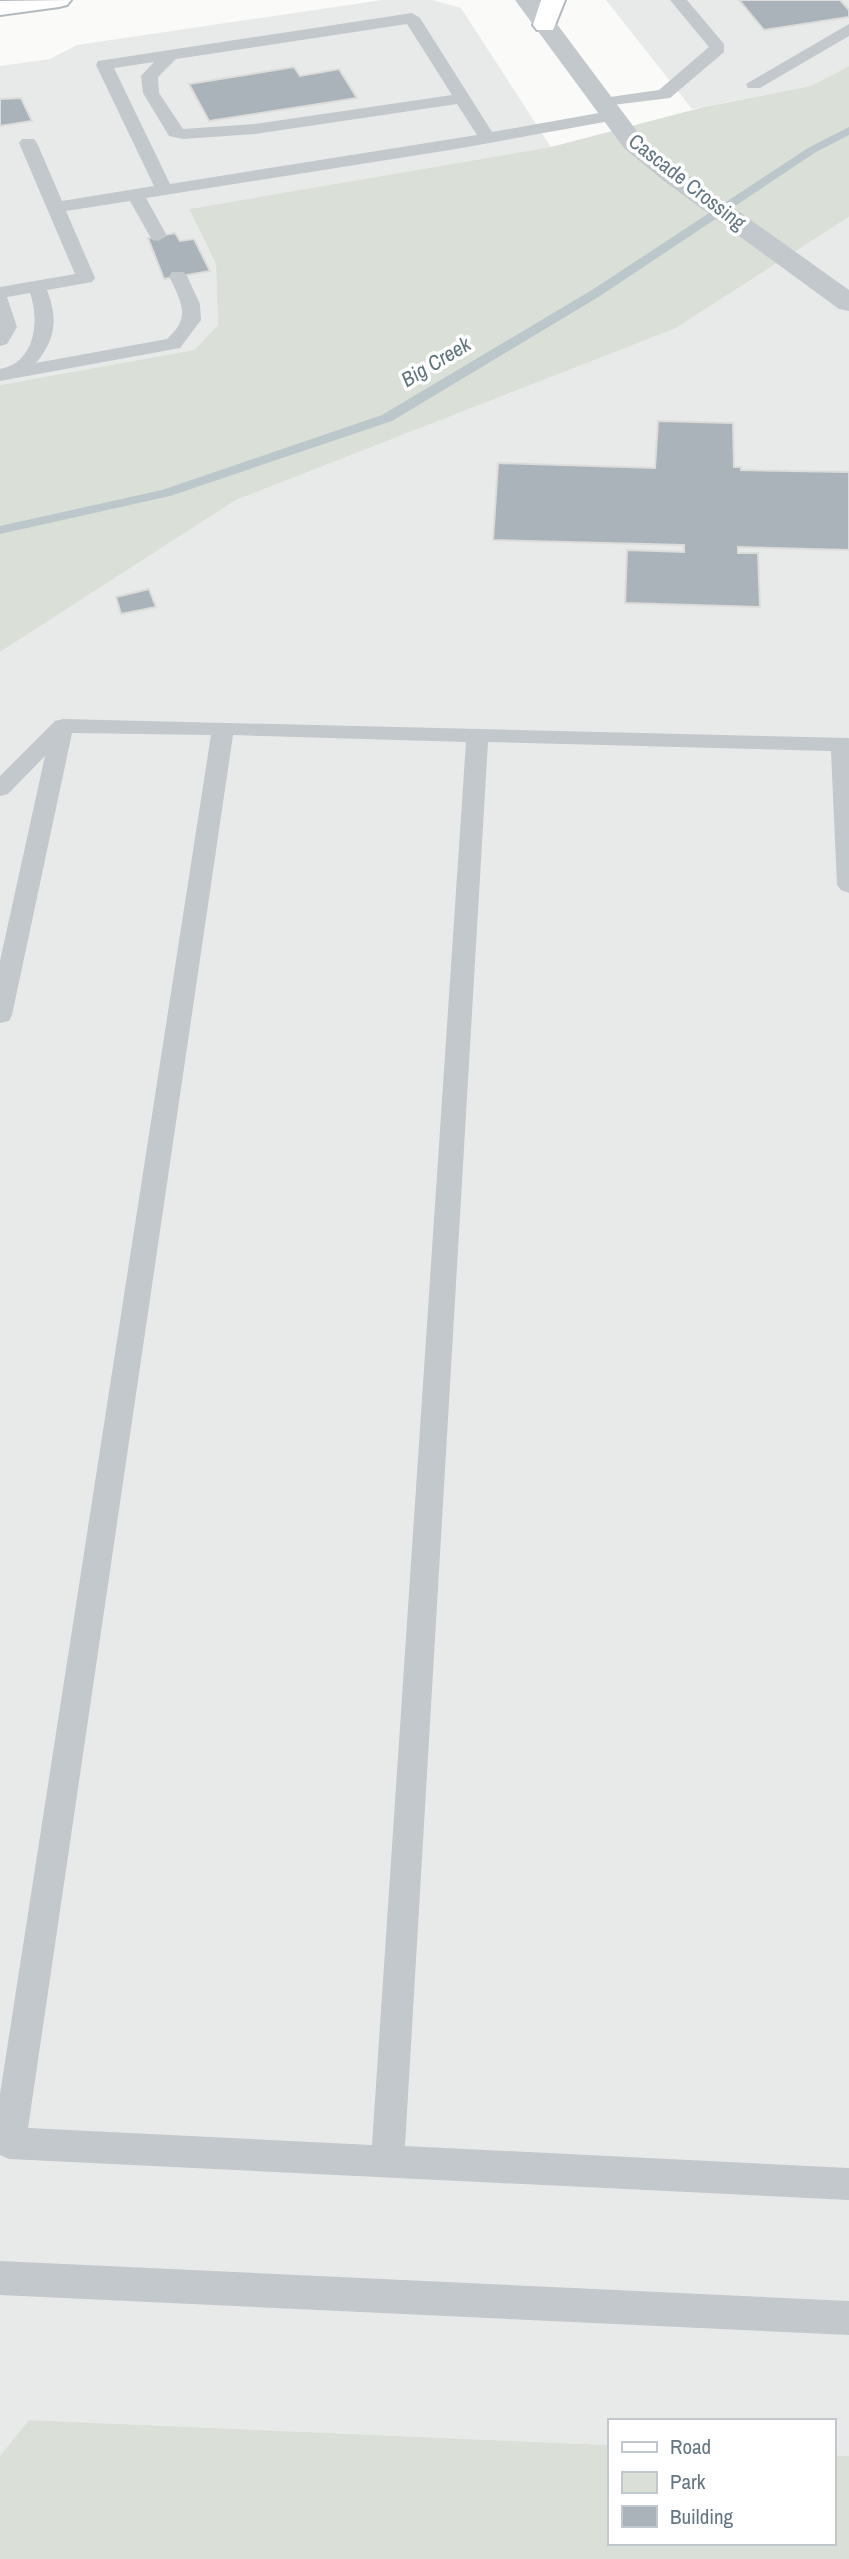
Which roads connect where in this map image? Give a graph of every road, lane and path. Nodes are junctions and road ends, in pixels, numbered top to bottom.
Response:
1 (59, 0) edge
2 (527, 0) edge
3 (553, 0) edge
4 (678, 0) edge
5 (0, 8) edge
6 (545, 25) junction
7 (849, 29) edge
8 (171, 55) junction
9 (754, 84) dead end
10 (463, 98) junction
11 (606, 109) junction
12 (486, 136) junction
13 (28, 144) dead end
14 (164, 189) junction
15 (135, 194) junction
16 (55, 207) junction
17 (158, 236) dead end
18 (178, 276) dead end
19 (37, 287) junction
20 (0, 293) edge
21 (0, 301) edge
22 (849, 303) edge
23 (0, 340) edge
24 (7, 374) edge
25 (63, 726) junction
26 (223, 728) junction
27 (478, 735) junction
28 (846, 745) edge
29 (0, 789) edge
30 (849, 885) edge
31 (0, 1016) edge
32 (4, 2143) edge
33 (388, 2161) junction
34 (849, 2184) edge
35 (0, 2278) edge
36 (849, 2318) edge

1 - 5 main road
2 - 6 street, Cascade Crossing
3 - 6 main road
4 - 11 lane
6 - 11 street, Cascade Crossing
7 - 9 lane
8 - 10 lane
8 - 10 lane
8 - 14 lane
10 - 12 lane
11 - 12 lane
11 - 22 street, Cascade Crossing
12 - 14 lane
13 - 16 lane
14 - 15 lane
15 - 16 lane
15 - 17 lane
16 - 19 lane
18 - 24 lane
19 - 20 lane
19 - 24 lane
21 - 23 lane
25 - 26 lane
25 - 29 lane
25 - 31 lane
26 - 27 lane
26 - 32 lane
27 - 28 lane
27 - 33 lane
28 - 30 lane
32 - 33 lane
33 - 34 lane
35 - 36 lane

